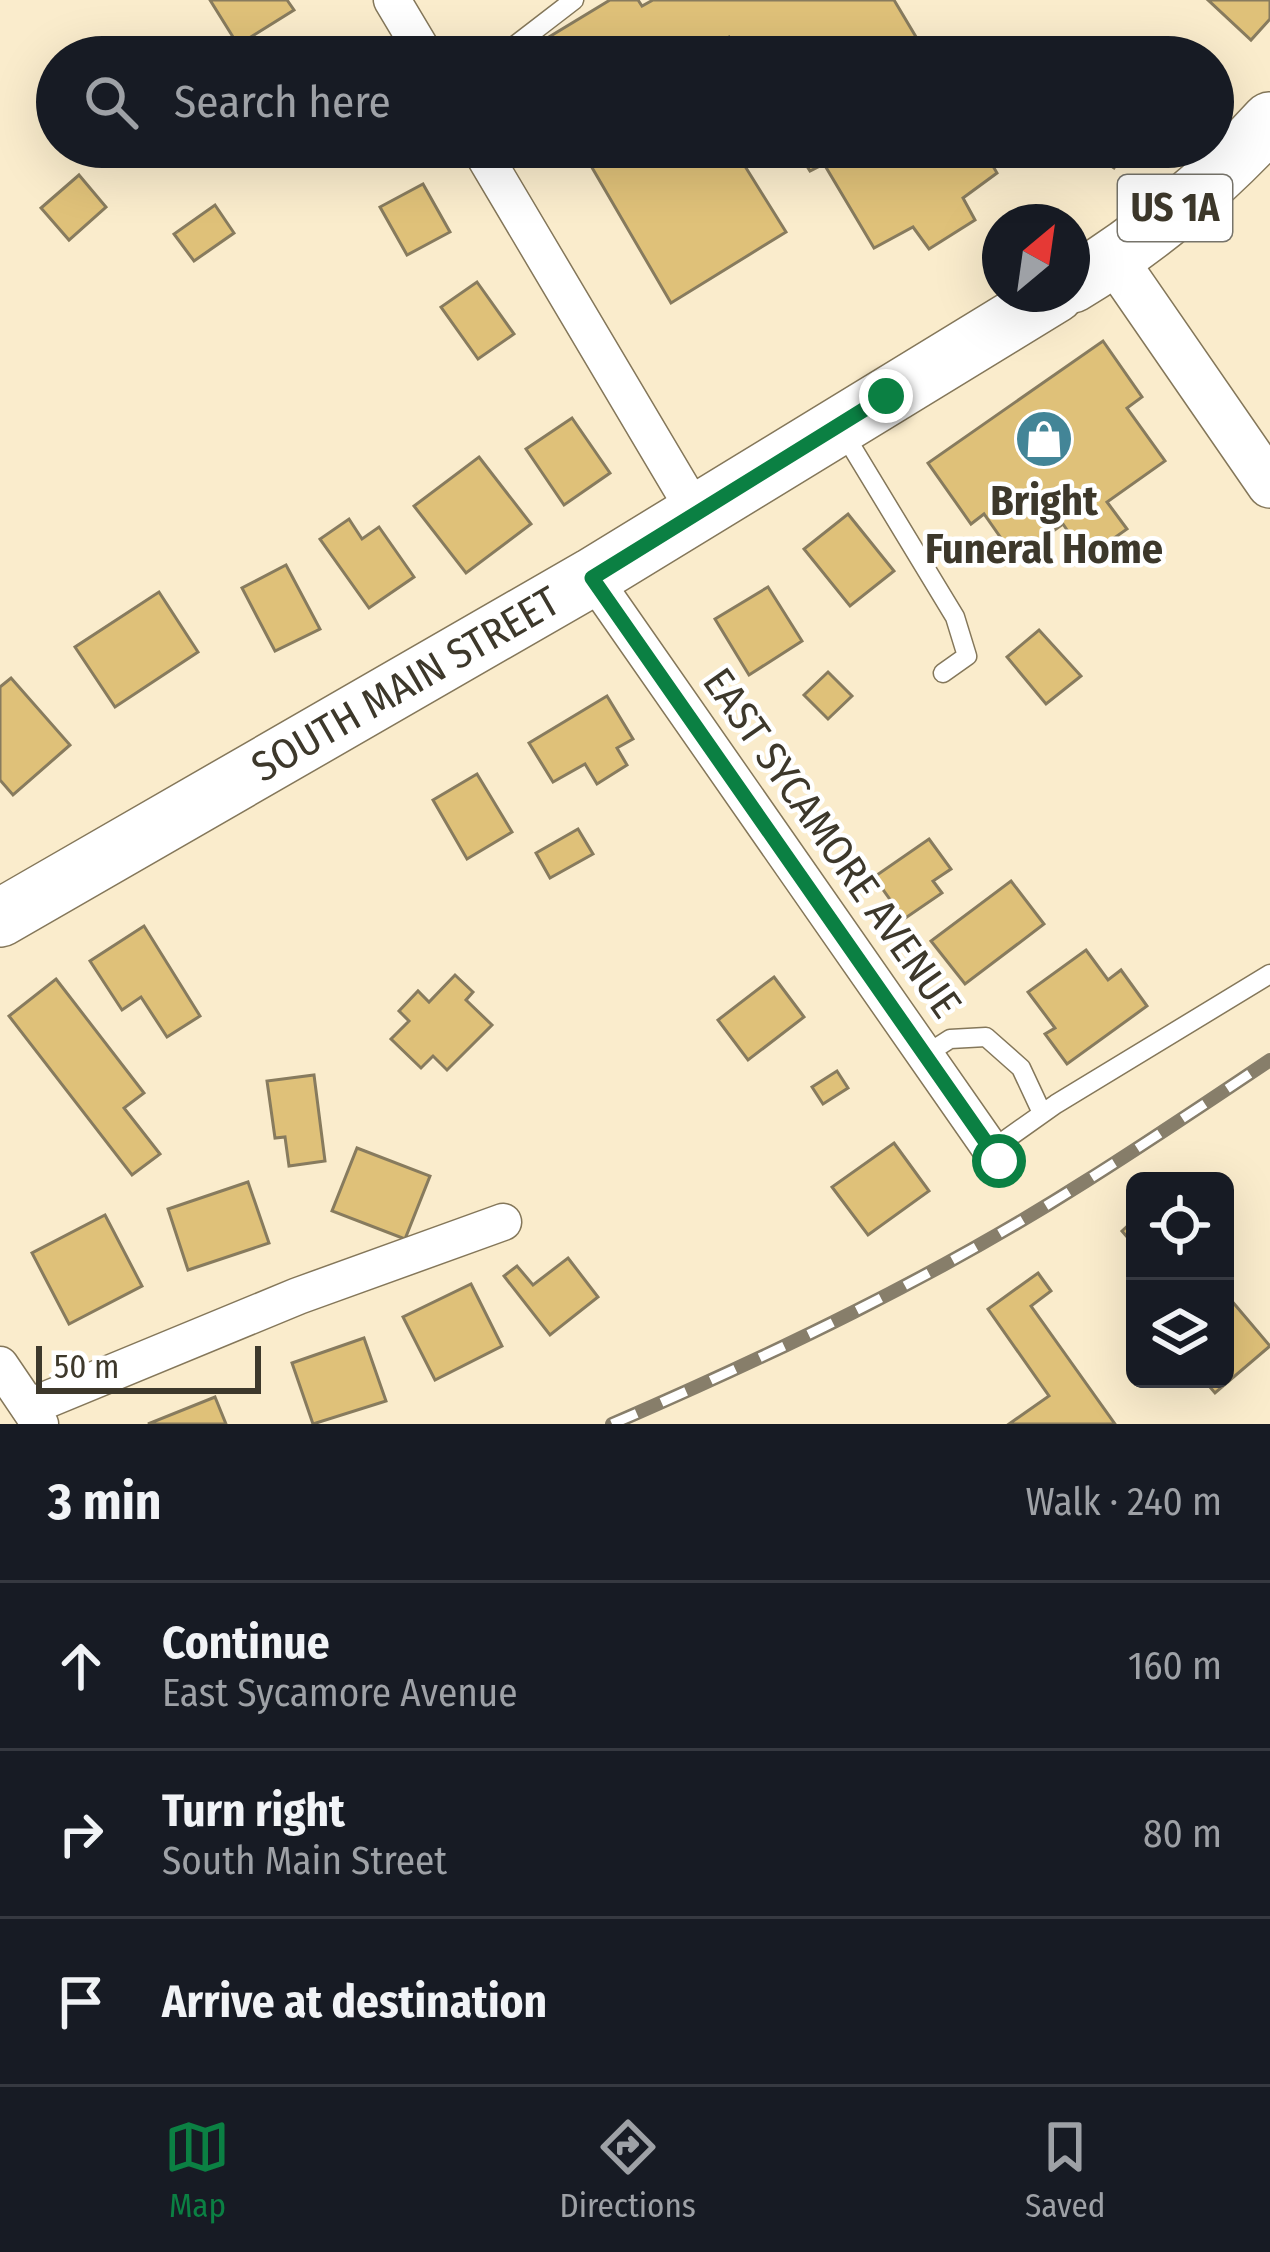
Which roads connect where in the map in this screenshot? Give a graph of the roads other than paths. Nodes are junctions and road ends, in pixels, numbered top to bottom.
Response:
1 (392, 0) edge
2 (574, 0) edge
3 (413, 36) edge
4 (527, 36) edge
5 (1270, 122) edge
6 (1234, 159) edge
7 (491, 168) edge
8 (1222, 168) edge
9 (1093, 271) edge
10 (1025, 312) edge
11 (837, 425) junction
12 (1270, 485) edge
13 (695, 511) junction
14 (592, 578) junction
15 (943, 673) dead end
16 (0, 918) edge
17 (1270, 974) edge
18 (925, 1055) junction
19 (1042, 1113) junction
20 (995, 1155) joint
21 (503, 1222) dead end
22 (0, 1365) edge
23 (35, 1415) edge

1 - 3 street
2 - 4 lane
5 - 6 main road, US 1A
7 - 13 street
8 - 9 main road, US 1A
9 - 12 street
10 - 11 main road, SOUTH MAIN STREET
11 - 13 main road, SOUTH MAIN STREET
11 - 15 lane
13 - 14 main road, SOUTH MAIN STREET
14 - 16 main road, SOUTH MAIN STREET
14 - 18 street, EAST SYCAMORE AVENUE
17 - 19 lane
18 - 19 lane
18 - 20 street, EAST SYCAMORE AVENUE
19 - 20 lane
21 - 23 street
22 - 23 street

